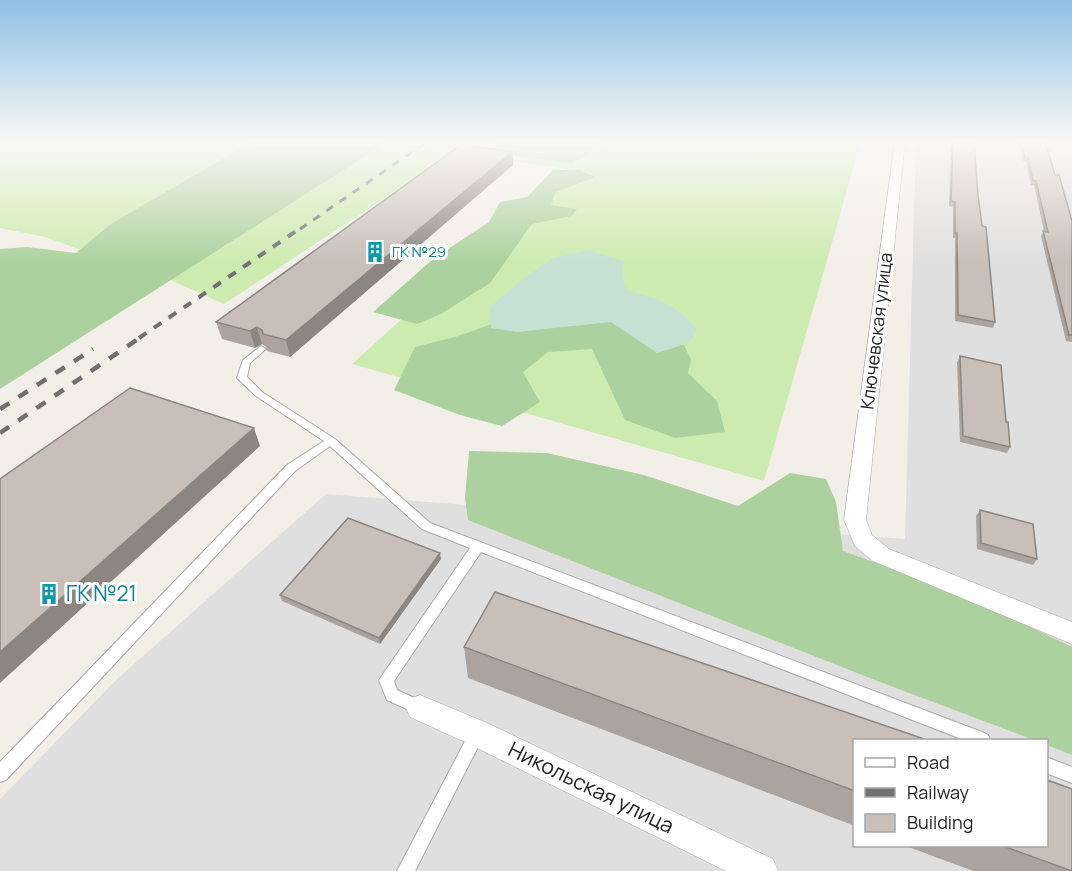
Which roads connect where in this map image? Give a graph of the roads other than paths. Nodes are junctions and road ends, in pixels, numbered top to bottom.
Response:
1 (895, 182) edge
2 (261, 349) edge
3 (331, 441) junction
4 (478, 546) junction
5 (1072, 633) edge
6 (420, 708) joint
7 (477, 733) junction
8 (977, 739) edge
9 (1048, 765) edge
10 (0, 774) edge
11 (1072, 775) edge
12 (406, 871) edge
13 (761, 871) edge

1 - 5 street, Ключевская улица
2 - 3 lane
3 - 4 lane
3 - 10 lane
4 - 6 lane
4 - 8 lane
6 - 7 street, Никольская улица
7 - 12 lane
7 - 13 street, Никольская улица
9 - 11 lane

